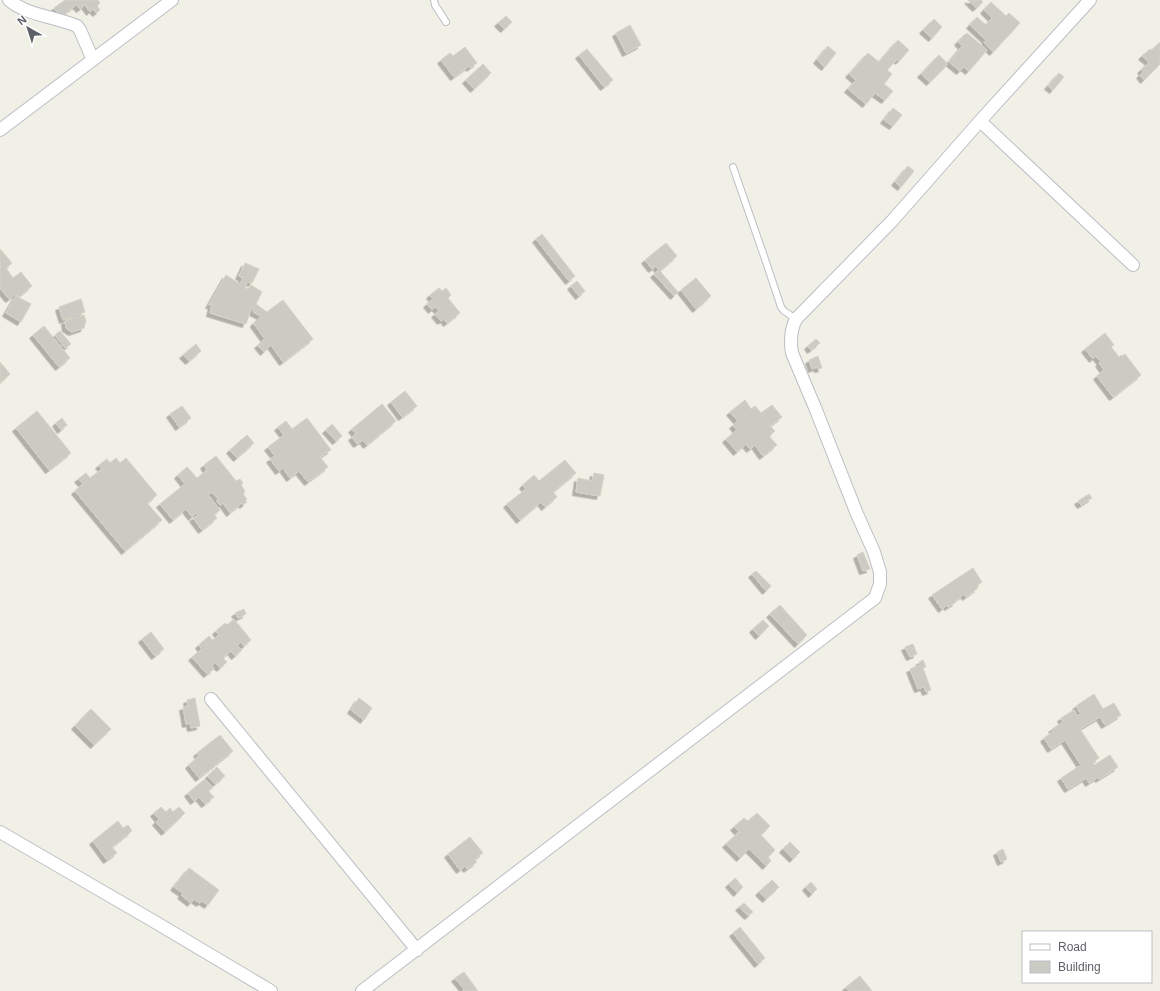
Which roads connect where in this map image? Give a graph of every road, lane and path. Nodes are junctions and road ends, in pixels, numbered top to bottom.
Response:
1 (9, 0) edge
2 (172, 0) edge
3 (434, 0) edge
4 (1090, 0) edge
5 (446, 22) dead end
6 (93, 60) junction
7 (980, 121) junction
8 (0, 130) edge
9 (733, 167) dead end
10 (1133, 265) dead end
11 (796, 319) junction
12 (211, 698) dead end
13 (0, 832) edge
14 (417, 950) junction
15 (271, 991) edge
16 (362, 991) edge

1 - 6 street
2 - 6 street
3 - 5 lane
4 - 7 street
6 - 8 street
7 - 10 street
7 - 11 street
9 - 11 lane
11 - 14 street
12 - 14 street
13 - 15 street
14 - 16 street

